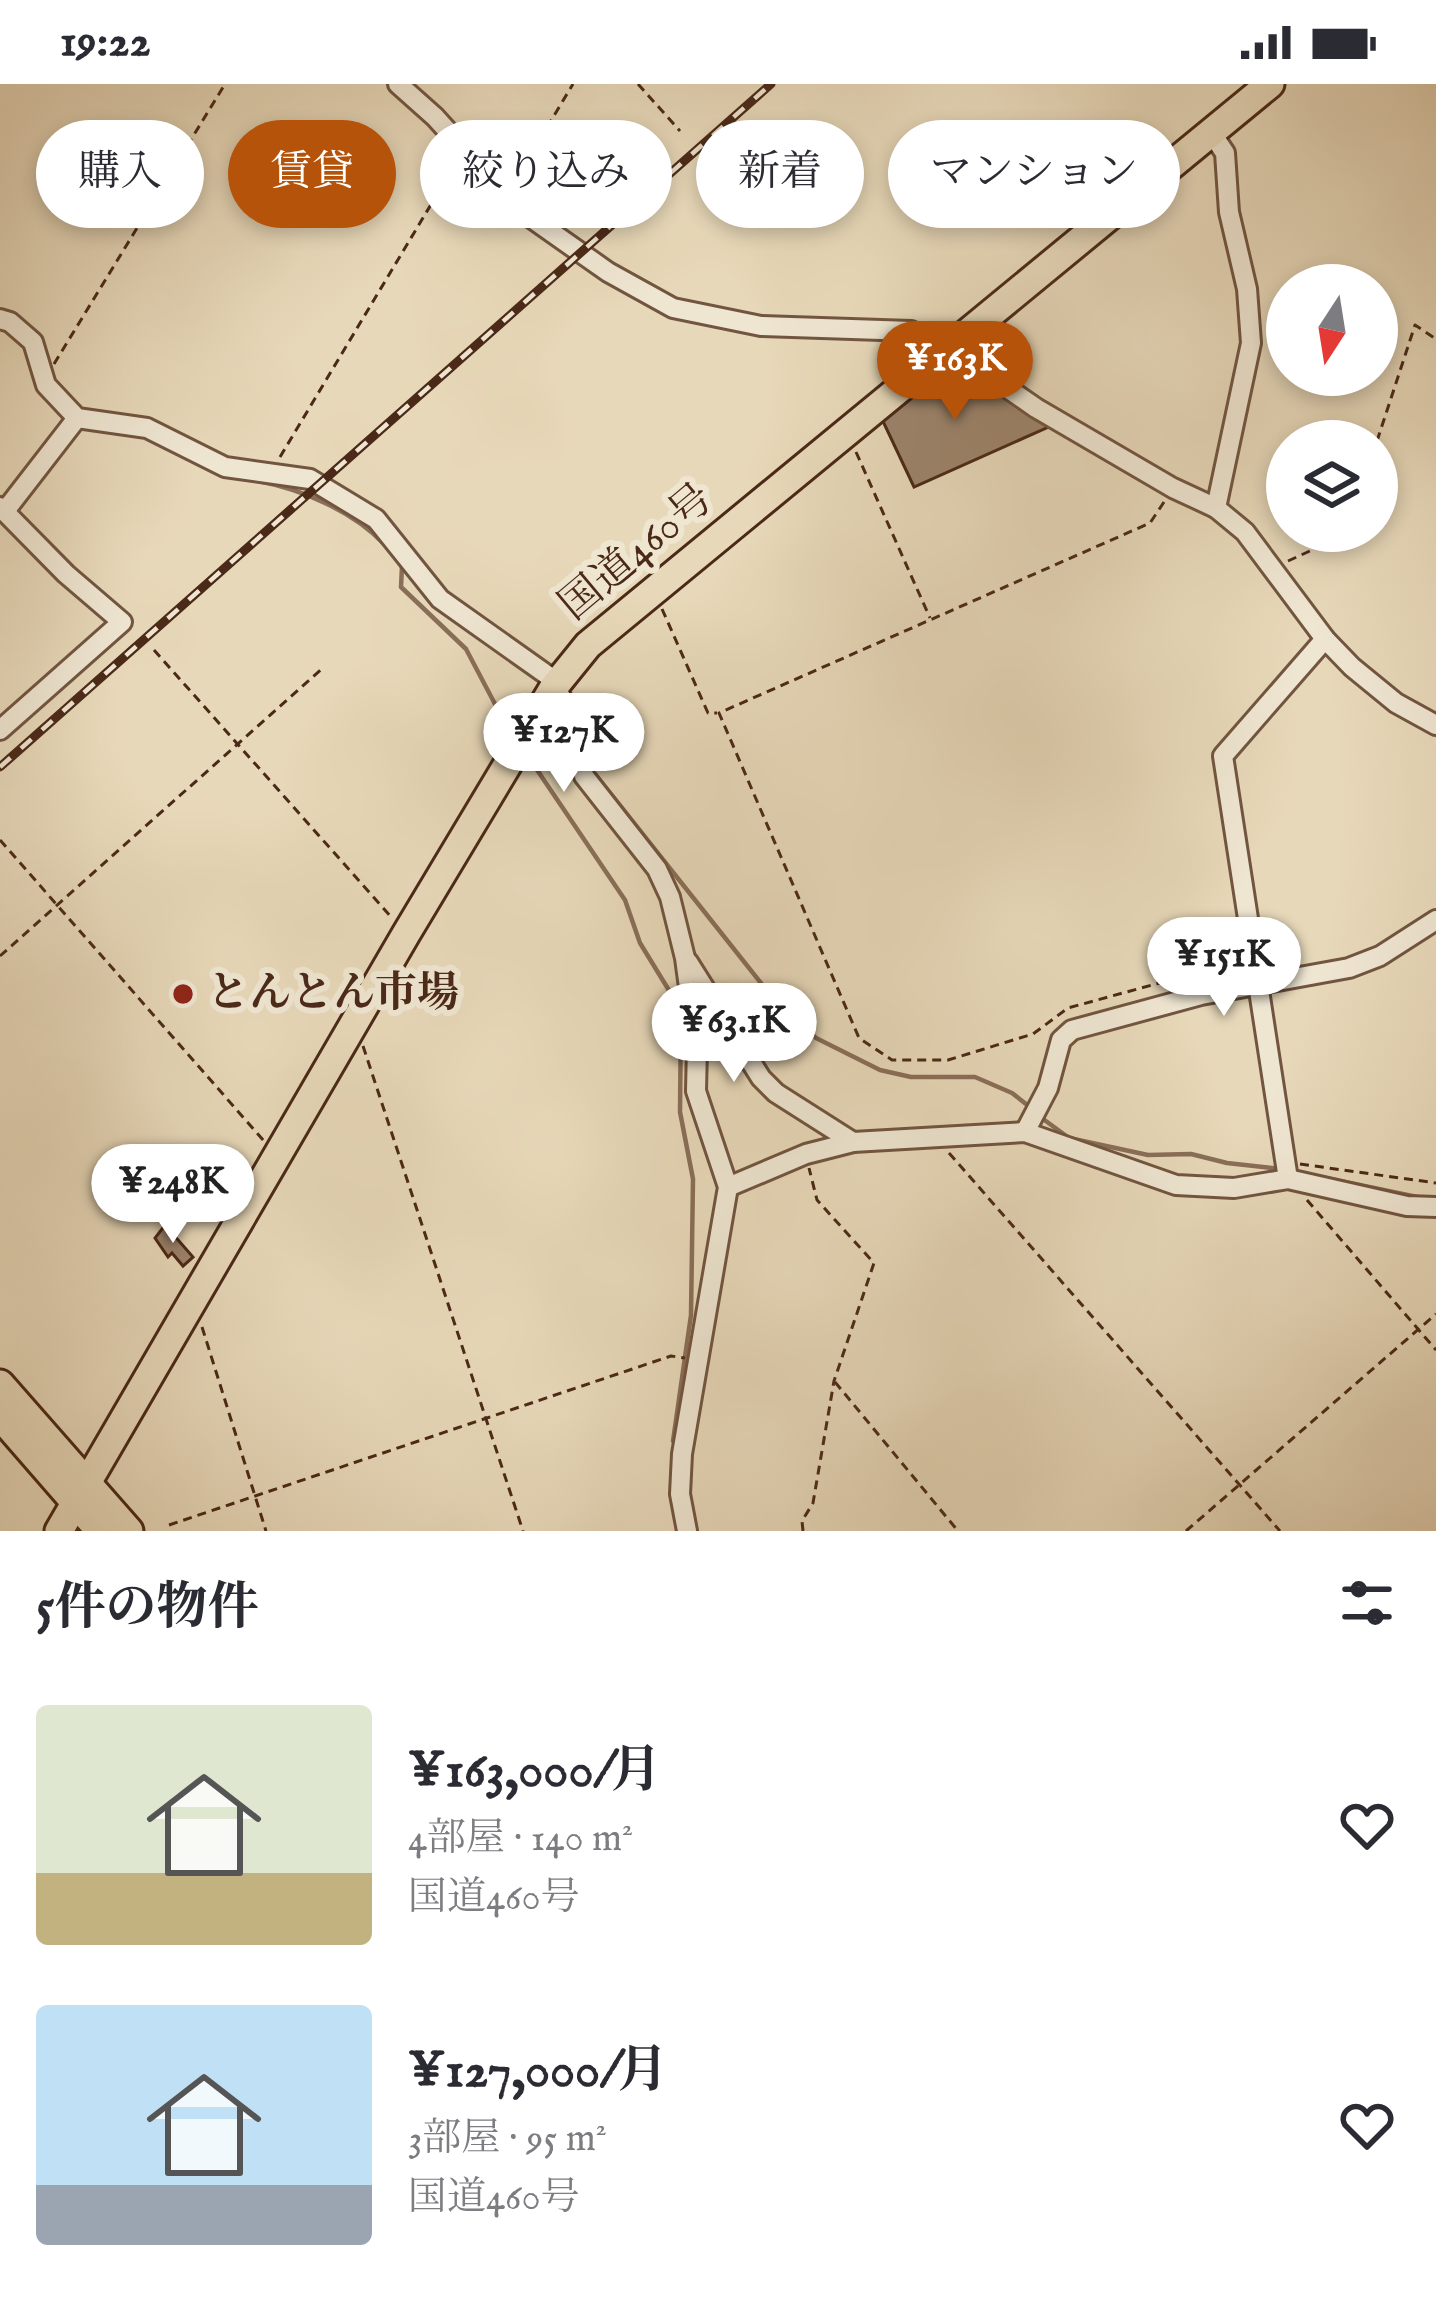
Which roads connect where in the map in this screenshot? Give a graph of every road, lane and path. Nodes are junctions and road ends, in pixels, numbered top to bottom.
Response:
1 (225, 84) edge
2 (398, 84) edge
3 (573, 84) edge
4 (638, 84) edge
5 (1270, 84) edge
6 (435, 120) edge
7 (552, 120) edge
8 (680, 131) dead end
9 (1211, 132) junction
10 (420, 223) edge
11 (545, 228) edge
12 (0, 319) edge
13 (1436, 339) edge
14 (951, 350) junction
15 (43, 372) junction
16 (77, 418) junction
17 (1384, 420) edge
18 (848, 434) junction
19 (270, 474) junction
20 (1173, 488) junction
21 (1216, 508) junction
22 (3, 509) edge
23 (1307, 552) edge
24 (1273, 567) junction
25 (654, 592) junction
26 (930, 619) junction
27 (1325, 640) junction
28 (154, 650) dead end
29 (324, 667) dead end
30 (554, 687) junction
31 (719, 713) junction
32 (1436, 725) edge
33 (0, 730) edge
34 (238, 745) junction
35 (0, 840) edge
36 (59, 904) junction
37 (1436, 920) edge
38 (406, 934) junction
39 (0, 956) edge
40 (686, 958) junction
41 (1260, 985) junction
42 (1201, 995) junction
43 (355, 1022) junction
44 (1025, 1132) junction
45 (935, 1136) junction
46 (853, 1142) junction
47 (806, 1154) junction
48 (277, 1156) junction
49 (1291, 1174) junction
50 (1436, 1183) edge
51 (728, 1186) junction
52 (1436, 1207) edge
53 (194, 1300) junction
54 (1436, 1314) edge
55 (1418, 1329) junction
56 (1436, 1350) edge
57 (697, 1359) junction
58 (834, 1381) junction
59 (0, 1384) edge
60 (0, 1416) edge
61 (487, 1418) junction
62 (1240, 1485) junction
63 (82, 1495) junction
64 (254, 1495) junction
65 (169, 1525) dead end
66 (59, 1531) edge
67 (100, 1531) edge
68 (129, 1531) edge
69 (266, 1531) edge
70 (524, 1531) edge
71 (687, 1531) edge
72 (803, 1531) edge
73 (958, 1531) edge
74 (1186, 1531) edge
75 (1280, 1531) edge

1 - 15 path
2 - 6 street
3 - 7 path
4 - 8 path
5 - 9 highway, 国道460号
9 - 14 highway, 国道460号
9 - 21 street
10 - 19 path
11 - 14 street
12 - 15 street
13 - 17 path
14 - 18 highway, 国道460号
14 - 20 street
15 - 16 street
16 - 19 street
16 - 22 street
18 - 25 highway, 国道460号
18 - 26 path
19 - 30 street
20 - 21 street
20 - 26 path
21 - 24 street
22 - 33 street
23 - 24 path
24 - 27 street
25 - 30 highway, 国道460号
25 - 31 path
26 - 31 path
27 - 32 street
27 - 41 street
28 - 34 path
29 - 34 path
30 - 38 highway, 国道460号
30 - 40 street
31 - 42 path
34 - 36 path
34 - 38 path
35 - 36 path
36 - 39 path
36 - 48 path
37 - 41 street
38 - 43 highway, 国道460号
40 - 46 street
40 - 51 street
41 - 42 street
41 - 49 street
42 - 44 street
43 - 48 highway, 国道460号
43 - 61 path
44 - 45 street
44 - 49 street
45 - 46 street
45 - 62 path
46 - 47 street
47 - 51 street
47 - 58 path
48 - 53 highway, 国道460号
49 - 50 path
49 - 52 street
49 - 55 path
51 - 57 street
53 - 63 highway, 国道460号
53 - 64 path
54 - 55 path
55 - 56 path
55 - 62 path
57 - 61 path
57 - 71 street
58 - 72 path
58 - 73 path
59 - 63 highway
60 - 63 highway
61 - 64 path
61 - 70 path
62 - 74 path
62 - 75 path
63 - 66 highway, 国道460号
63 - 67 highway
63 - 68 highway
64 - 65 path
64 - 69 path

